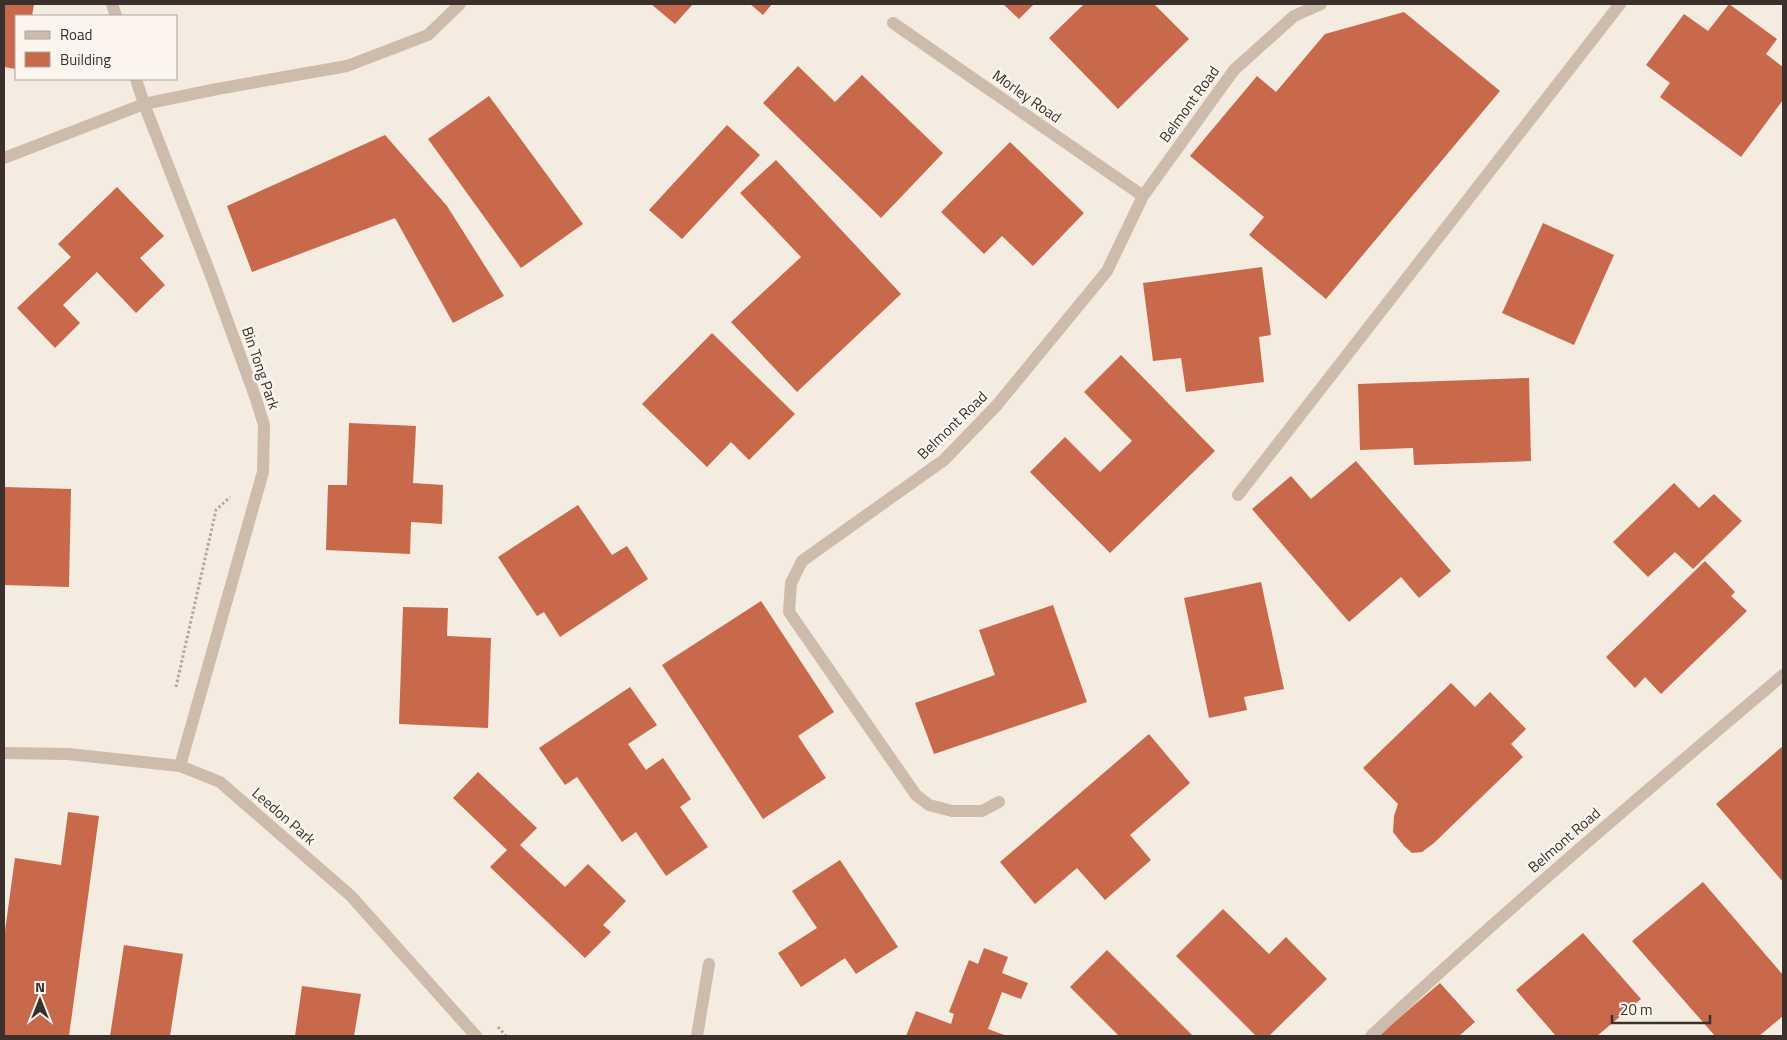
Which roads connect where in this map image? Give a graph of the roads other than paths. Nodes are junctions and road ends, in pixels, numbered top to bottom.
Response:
1 (460, 4) edge
2 (1321, 4) edge
3 (1620, 4) edge
4 (892, 23) dead end
5 (136, 80) edge
6 (144, 104) junction
7 (4, 158) edge
8 (1143, 196) junction
9 (1238, 495) dead end
10 (1783, 675) edge
11 (4, 753) edge
12 (180, 766) junction
13 (999, 802) dead end
14 (709, 964) dead end
15 (476, 1036) edge
16 (697, 1036) edge
17 (1371, 1036) edge

1 - 6 street
2 - 8 street, Belmont Road
3 - 9 street
4 - 8 street, Morley Road
5 - 6 street, Bin Tong Park
6 - 7 street
6 - 12 street, Bin Tong Park
8 - 13 street, Belmont Road
10 - 17 street, Belmont Road
11 - 12 street, Leedon Park
12 - 15 street, Leedon Park
14 - 16 street

